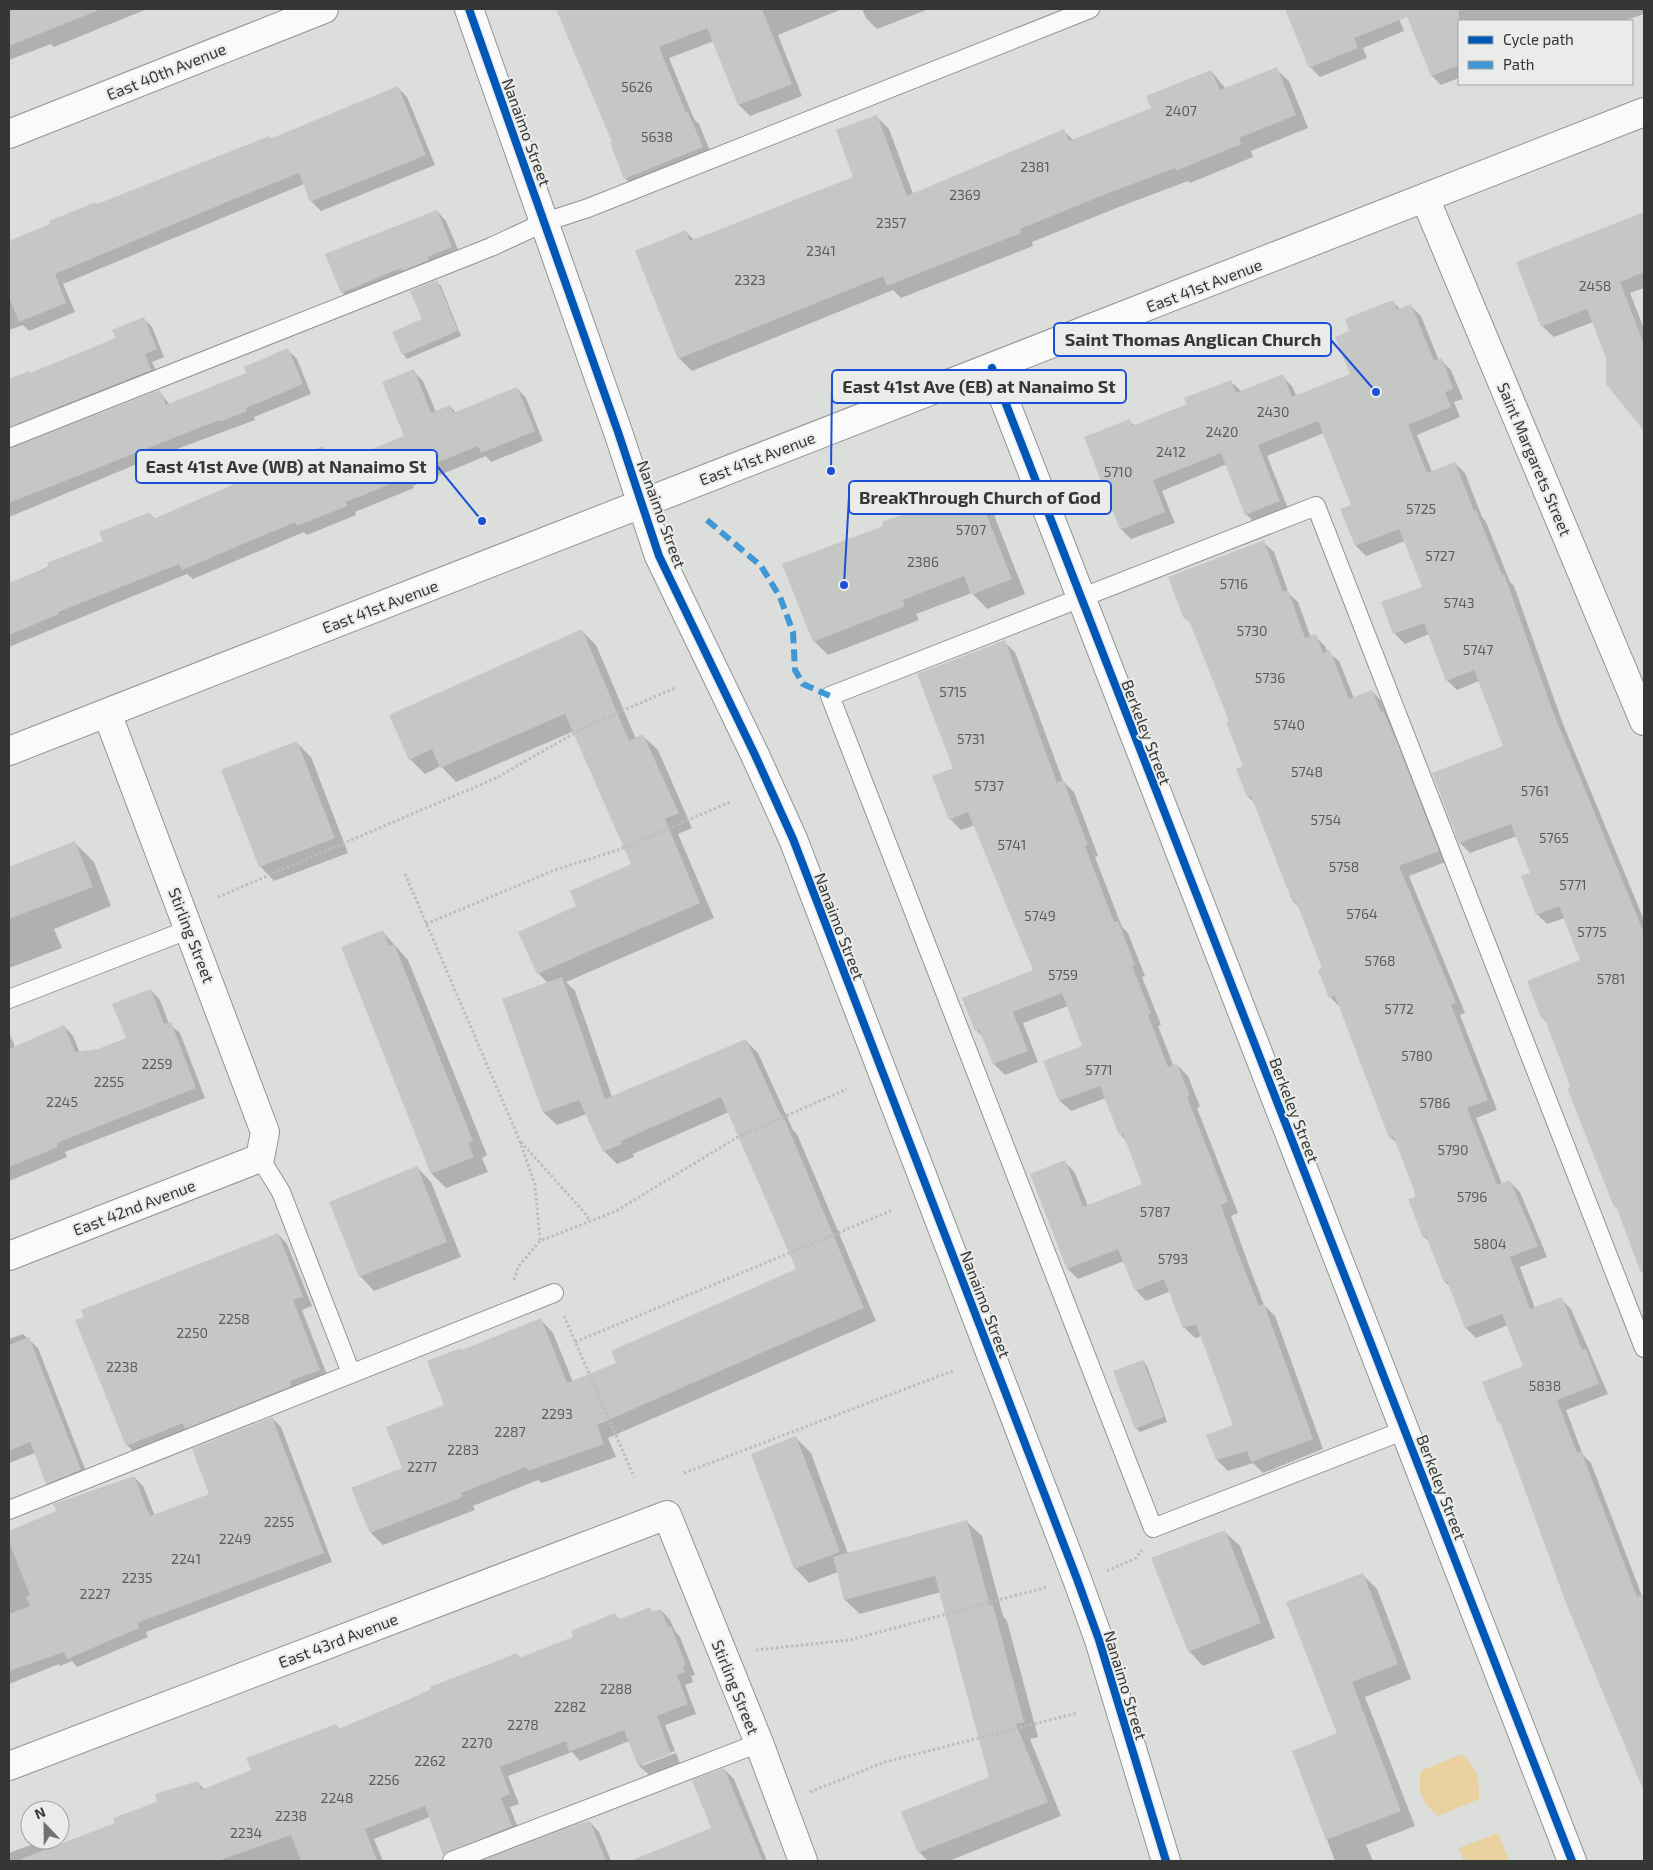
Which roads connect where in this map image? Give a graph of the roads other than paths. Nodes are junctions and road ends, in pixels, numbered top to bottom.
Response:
1 (324, 9) edge
2 (469, 9) edge
3 (1090, 9) edge
4 (1644, 112) edge
5 (9, 134) edge
6 (1425, 198) junction
7 (545, 222) junction
8 (992, 368) junction
9 (9, 438) edge
10 (642, 503) junction
11 (1080, 599) junction
12 (107, 713) junction
13 (1644, 721) edge
14 (9, 751) edge
15 (190, 929) junction
16 (9, 999) edge
17 (260, 1158) junction
18 (9, 1256) edge
19 (554, 1293) road end
20 (1644, 1348) edge
21 (351, 1373) junction
22 (1405, 1430) junction
23 (9, 1510) edge
24 (667, 1515) joint
25 (759, 1743) junction
26 (9, 1766) edge
27 (452, 1861) edge
28 (802, 1861) edge
29 (1166, 1861) edge
30 (1572, 1861) edge

1 - 5 street, East 40th Avenue
2 - 7 street, Nanaimo Street
3 - 7 lane
4 - 6 street, East 41st Avenue
6 - 8 street, East 41st Avenue
6 - 13 street, Saint Margarets Street
7 - 9 lane
7 - 10 street, Nanaimo Street
8 - 10 street, East 41st Avenue
8 - 11 street, Berkeley Street
10 - 12 street, East 41st Avenue
10 - 29 street, Nanaimo Street
11 - 20 lane
11 - 22 street, Berkeley Street
11 - 22 lane
12 - 14 street, East 41st Avenue
12 - 15 street, Stirling Street
15 - 16 lane
15 - 17 street, Stirling Street
17 - 18 street, East 42nd Avenue
17 - 21 lane
19 - 21 lane
21 - 23 lane
22 - 30 street, Berkeley Street
24 - 25 street, Stirling Street
24 - 26 street, East 43rd Avenue
25 - 27 lane
25 - 28 street, Stirling Street

